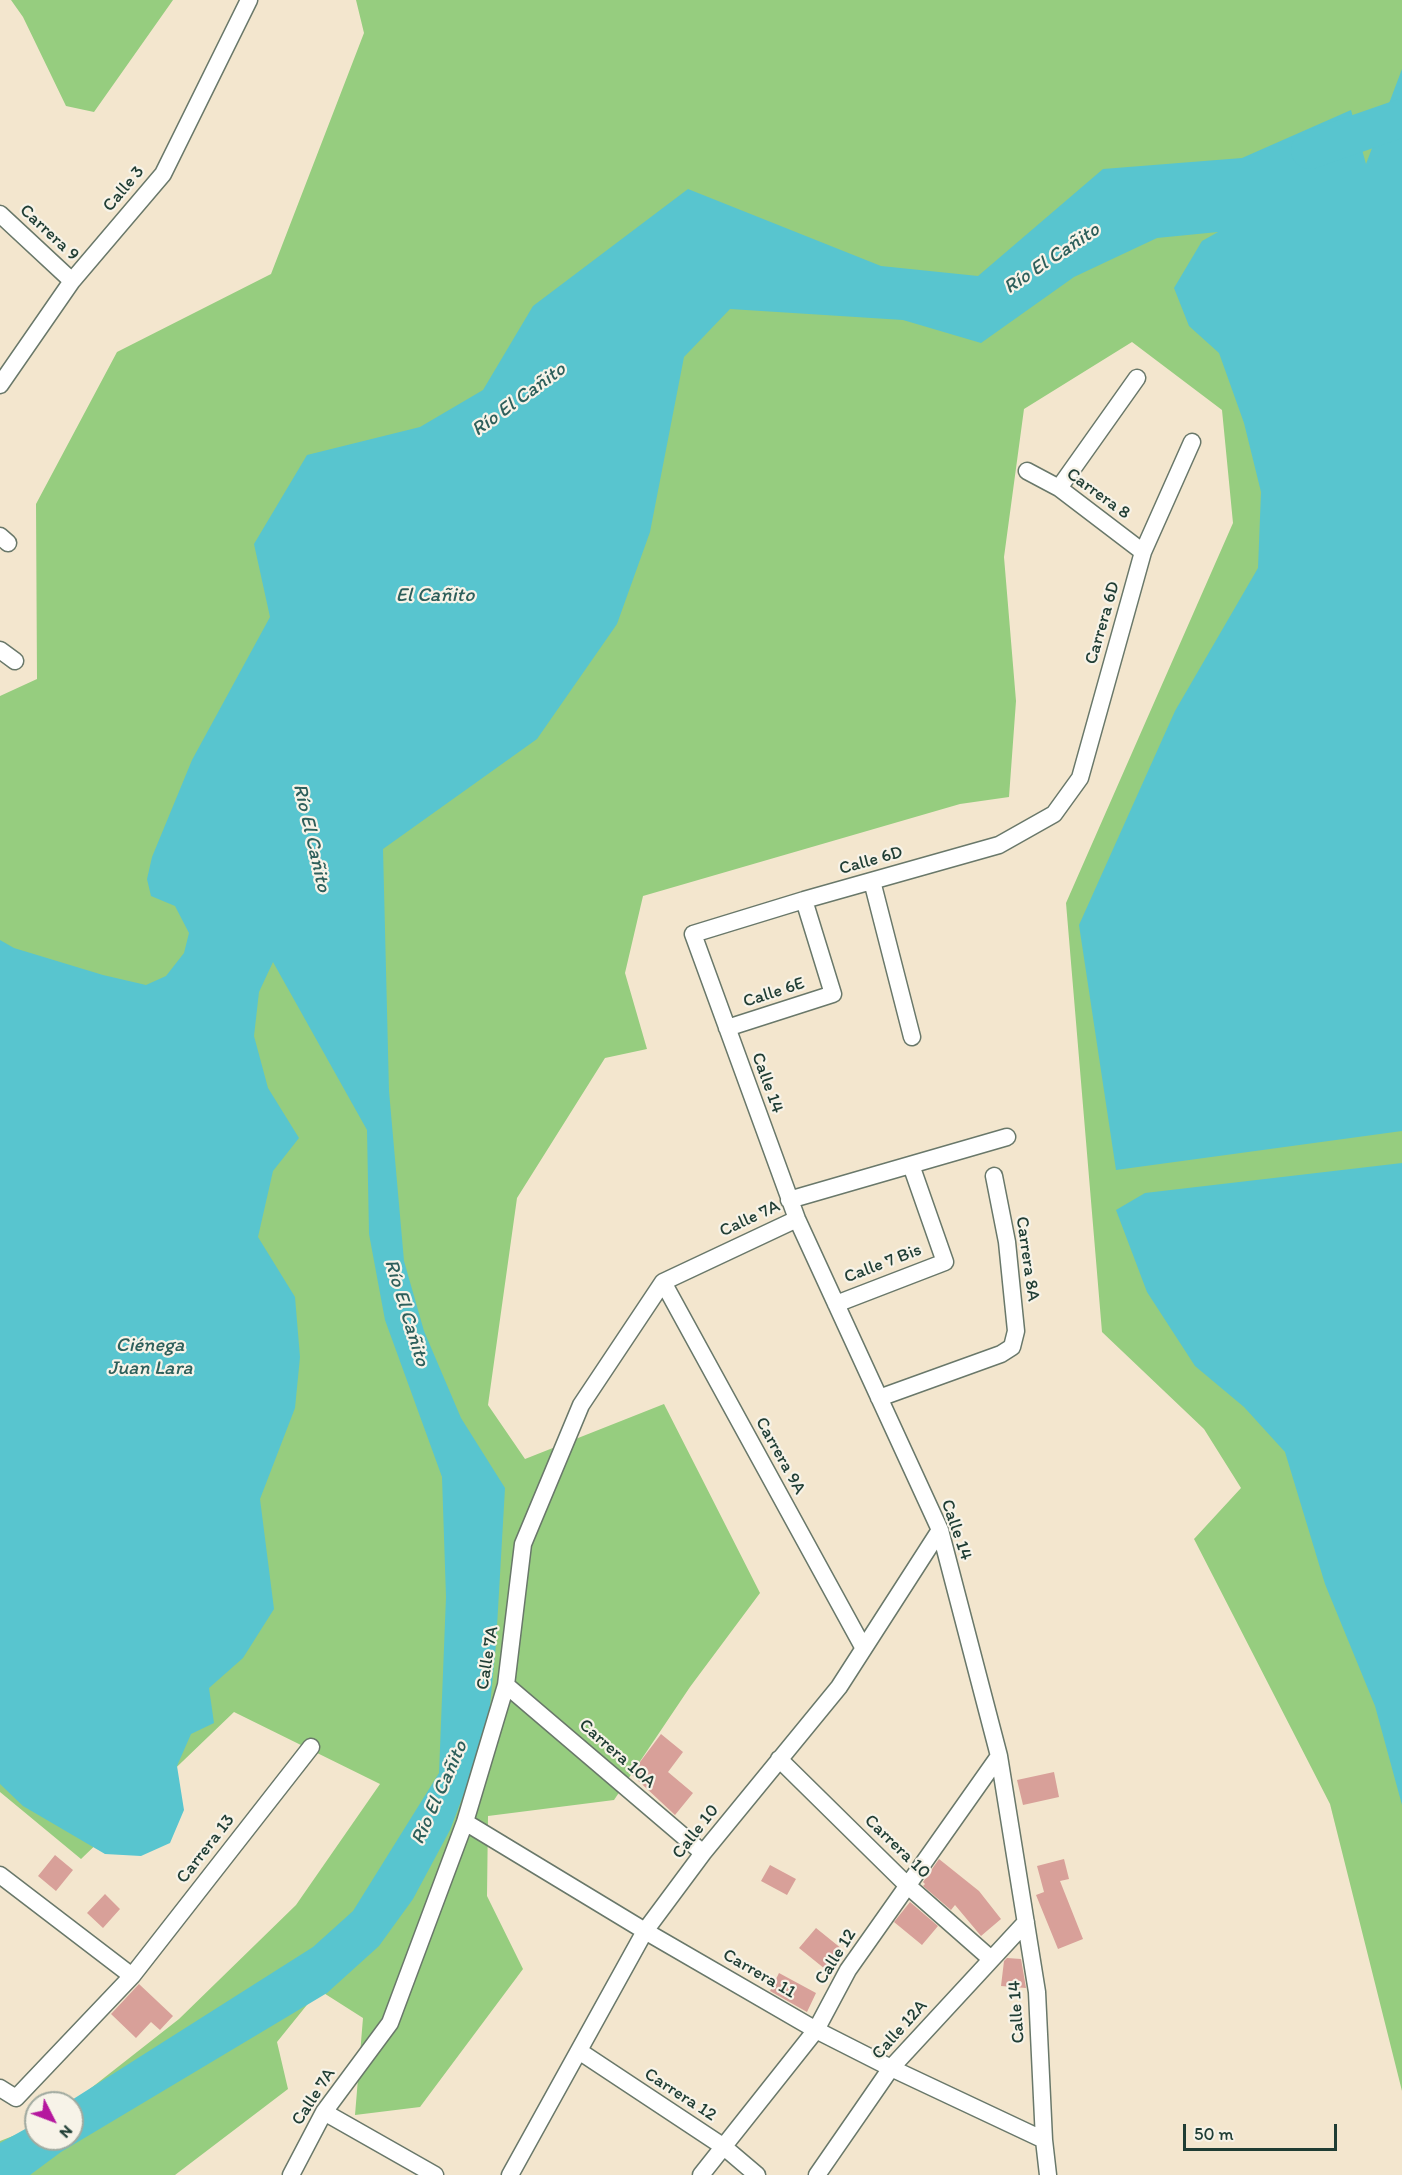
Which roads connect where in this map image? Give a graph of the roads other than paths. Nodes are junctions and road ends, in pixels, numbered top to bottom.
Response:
1 (249, 0) edge
2 (0, 214) edge
3 (72, 281) junction
4 (1137, 378) dead end
5 (0, 385) edge
6 (1192, 442) dead end
7 (1027, 471) dead end
8 (1059, 488) junction
9 (1143, 552) junction
10 (0, 650) edge
11 (15, 661) dead end
12 (1054, 814) joint
13 (872, 881) junction
14 (804, 900) junction
15 (693, 934) joint
16 (727, 1028) junction
17 (912, 1037) dead end
18 (1007, 1137) dead end
19 (911, 1165) junction
20 (994, 1176) dead end
21 (789, 1200) junction
22 (797, 1219) junction
23 (663, 1282) junction
24 (836, 1304) junction
25 (879, 1398) junction
26 (940, 1530) junction
27 (863, 1647) junction
28 (506, 1685) junction
29 (311, 1747) dead end
30 (999, 1756) junction
31 (779, 1759) junction
32 (465, 1822) junction
33 (703, 1853) junction
34 (0, 1875) edge
35 (908, 1886) junction
36 (1026, 1922) junction
37 (645, 1931) junction
38 (991, 1959) junction
39 (132, 1976) junction
40 (816, 2030) junction
41 (579, 2051) junction
42 (891, 2068) junction
43 (0, 2088) edge
44 (324, 2112) junction
45 (1044, 2140) junction
46 (724, 2147) junction
47 (291, 2175) edge
48 (435, 2175) edge
49 (510, 2175) edge
50 (701, 2175) edge
51 (757, 2175) edge
52 (817, 2175) edge
53 (1048, 2175) edge

1 - 3 street, Calle 3
2 - 3 street, Carrera 9
3 - 5 street, Calle 3
4 - 8 street
6 - 9 street, Carrera 6D
7 - 8 street, Carrera 8
8 - 9 street, Carrera 8
9 - 12 street, Carrera 6D
10 - 11 street
12 - 13 street, Calle 6D
13 - 14 street, Calle 6D
13 - 17 street
14 - 15 street, Calle 6D
14 - 16 street, Calle 6E
15 - 16 street, Calle 14
16 - 21 street, Calle 14
18 - 19 street, Calle 7A
19 - 21 street, Calle 7A
19 - 24 street, Calle 7 Bis
20 - 25 street, Carrera 8A
21 - 22 street, Calle 14
22 - 23 street, Calle 7A
22 - 24 street, Calle 14
23 - 27 street, Carrera 9A
23 - 28 street, Calle 7A
24 - 25 street, Calle 14
25 - 26 street, Calle 14
26 - 27 street, Calle 10
26 - 30 street, Calle 14
27 - 31 street, Calle 10
28 - 32 street, Calle 7A
28 - 33 street, Carrera 10A
29 - 39 street, Carrera 13
30 - 35 street, Calle 12
30 - 36 street, Calle 14
31 - 33 street, Calle 10
31 - 35 street, Carrera 10
32 - 37 street, Carrera 11
32 - 44 street, Calle 7A
33 - 37 street, Calle 10
34 - 39 street
35 - 38 street, Carrera 10
35 - 40 street, Calle 12
36 - 38 street, Calle 12A
36 - 45 street, Calle 14
37 - 40 street, Carrera 11
37 - 41 street, Calle 10
38 - 42 street, Calle 12A
39 - 43 street, Carrera 13
40 - 42 street, Carrera 11
40 - 46 street, Calle 12
41 - 46 street, Carrera 12
41 - 49 street, Calle 10
42 - 45 street, Carrera 11
42 - 52 street, Calle 12A
44 - 47 street, Calle 7A
44 - 48 street
45 - 53 street, Calle 14
46 - 50 street, Calle 12
46 - 51 street, Carrera 12

